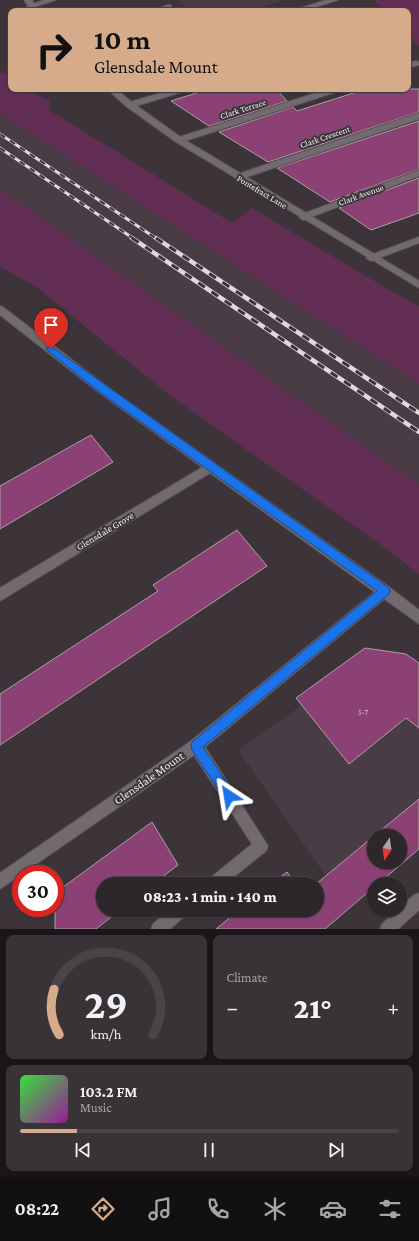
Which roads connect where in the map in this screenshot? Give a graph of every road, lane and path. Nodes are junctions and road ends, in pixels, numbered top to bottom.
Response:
1 (52, 0) edge
2 (334, 0) edge
3 (32, 6) edge
4 (168, 7) dead end
5 (165, 8) edge
6 (306, 8) edge
7 (115, 92) edge
8 (172, 92) edge
9 (327, 92) edge
10 (130, 105) junction
11 (419, 116) edge
12 (179, 140) junction
13 (419, 174) edge
14 (238, 177) junction
15 (303, 217) junction
16 (419, 240) edge
17 (371, 258) junction
18 (419, 286) edge
19 (0, 310) edge
20 (211, 467) junction
21 (385, 591) junction
22 (0, 595) edge
23 (419, 618) edge
24 (196, 746) junction
25 (223, 877) edge
26 (0, 882) edge
27 (419, 900) edge
28 (173, 917) edge
29 (158, 929) edge
30 (387, 929) edge

1 - 3 street
2 - 6 street
4 - 5 street
7 - 10 street, Pontefract Lane
8 - 10 street
9 - 12 street, Clark Terrace
10 - 12 street, Pontefract Lane
11 - 14 street, Clark Crescent
12 - 14 street, Pontefract Lane
13 - 15 street, Clark Avenue
14 - 15 street, Pontefract Lane
15 - 17 street, Pontefract Lane
16 - 17 street
17 - 18 street, Pontefract Lane
19 - 20 street
20 - 21 street
20 - 22 street, Glensdale Grove
21 - 23 street
21 - 24 street, Glensdale Mount
24 - 25 street
24 - 26 street, Glensdale Mount
27 - 30 street
28 - 29 street

